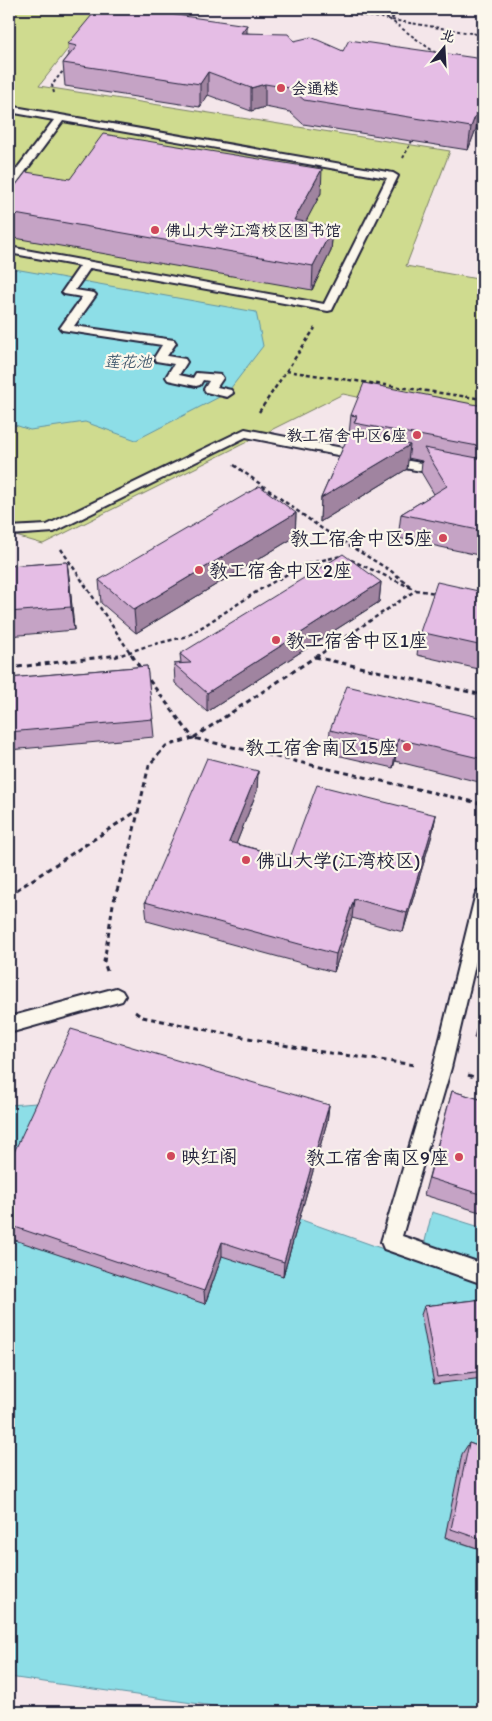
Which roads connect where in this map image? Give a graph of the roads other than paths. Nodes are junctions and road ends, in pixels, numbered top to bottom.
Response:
1 (9, 109) edge
2 (61, 118) junction
3 (9, 186) edge
4 (9, 250) edge
5 (87, 264) junction
6 (227, 393) dead end
7 (483, 478) edge
8 (9, 531) edge
9 (483, 897) edge
10 (116, 996) road end
11 (9, 1025) edge
12 (483, 1274) edge

1 - 2 lane
2 - 3 lane
2 - 5 lane
4 - 5 lane
5 - 6 lane
7 - 8 lane
9 - 12 lane
10 - 11 lane

